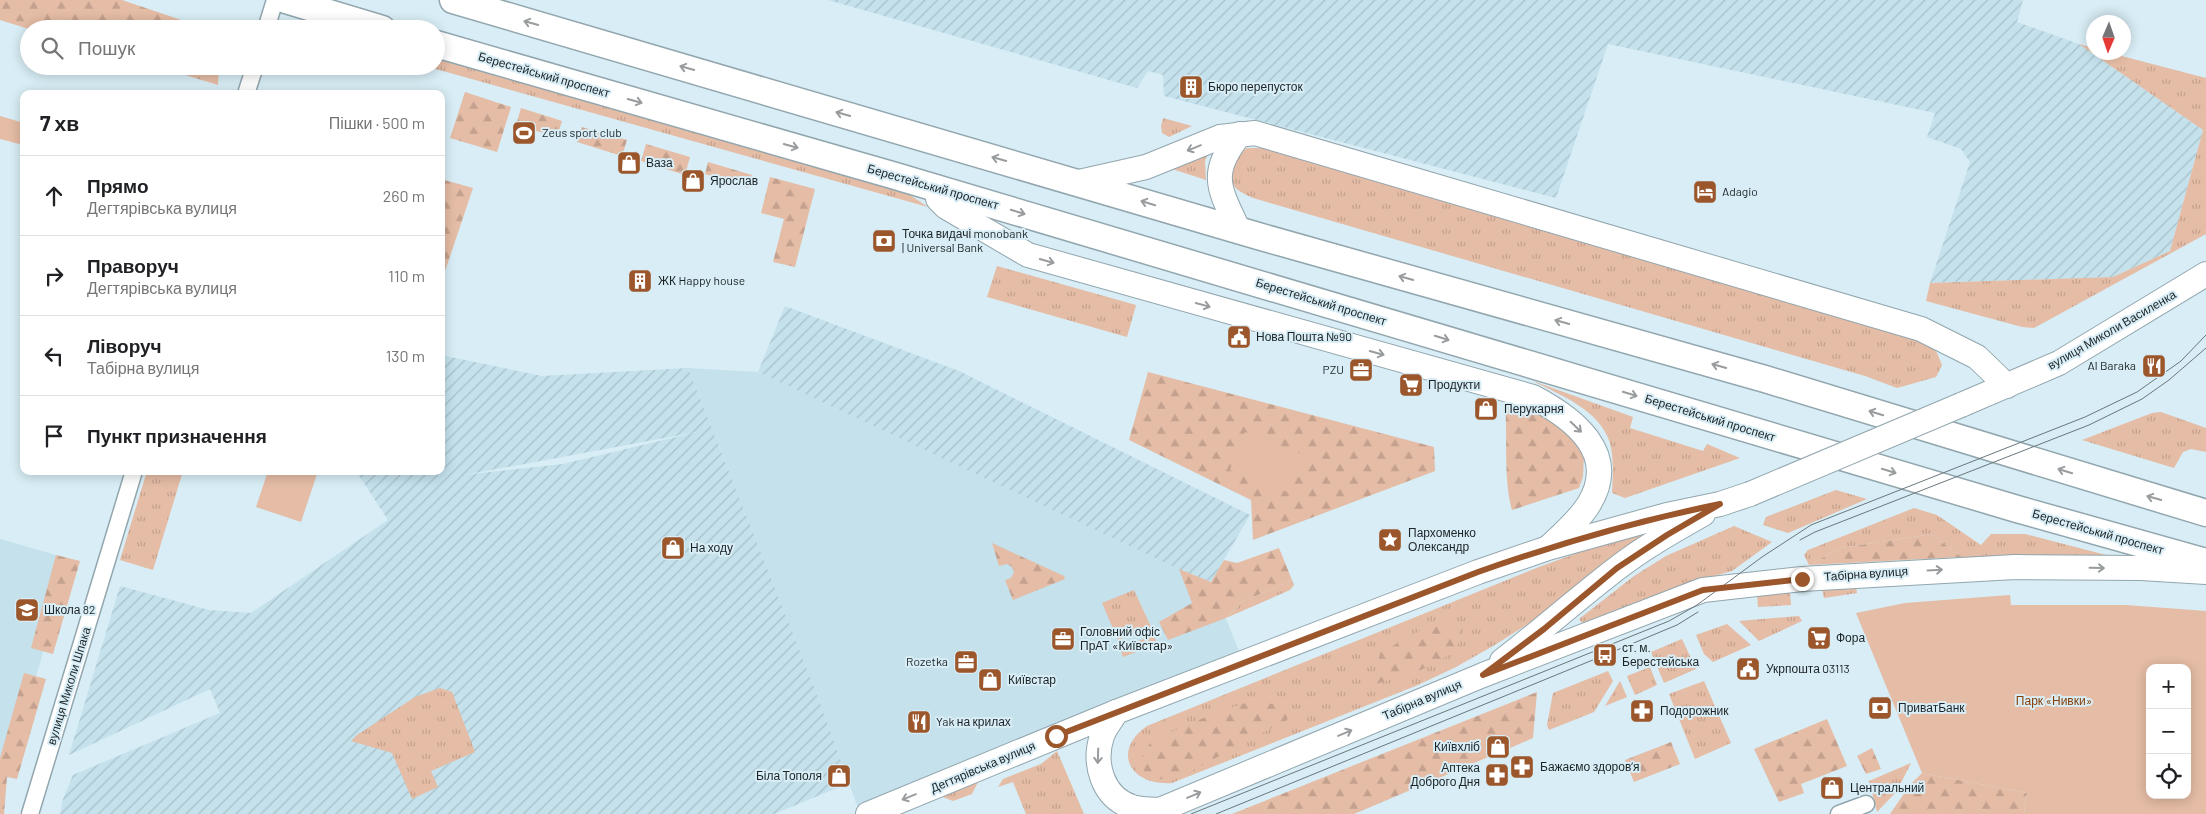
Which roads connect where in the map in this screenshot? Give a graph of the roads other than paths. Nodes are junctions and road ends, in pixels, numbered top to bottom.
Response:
1 (274, 0) edge
2 (286, 0) edge
3 (453, 0) edge
4 (268, 20) edge
5 (352, 20) edge
6 (445, 47) edge
7 (252, 75) edge
8 (247, 90) edge
9 (1240, 134) junction
10 (1079, 182) junction
11 (938, 188) junction
12 (1239, 231) junction
13 (2206, 274) edge
14 (2007, 386) junction
15 (133, 475) edge
16 (1750, 494) joint
17 (1720, 504) junction
18 (2206, 513) edge
19 (1548, 548) junction
20 (2206, 562) edge
21 (2206, 572) edge
22 (1483, 675) junction
23 (1116, 712) junction
24 (1866, 804) dead end
25 (1154, 812) edge
26 (30, 814) edge
27 (868, 814) edge
28 (1839, 814) edge

1 - 4 street
2 - 5 main road
10 -> 3 main road
6 -> 11 main road, Берестейський проспект
7 - 8 street
9 -> 10 main road
9 - 12 main road
9 - 14 main road
12 -> 10 main road
11 -> 19 main road
11 -> 20 main road, Берестейський проспект
18 -> 12 main road
13 - 14 main road, вулиця Миколи Василенка
14 - 16 main road, вулиця Миколи Василенка, bridge
15 - 26 street, вулиця Миколи Шпака
16 - 17 main road, Дегтярівська вулиця
17 - 19 main road, Дегтярівська вулиця
17 - 22 main road, Дегтярівська вулиця
19 - 23 main road, Дегтярівська вулиця
22 -> 21 main road, Табірна вулиця
25 -> 22 main road, Табірна вулиця
23 -> 25 main road
23 -> 27 main road, Дегтярівська вулиця
24 - 28 street

